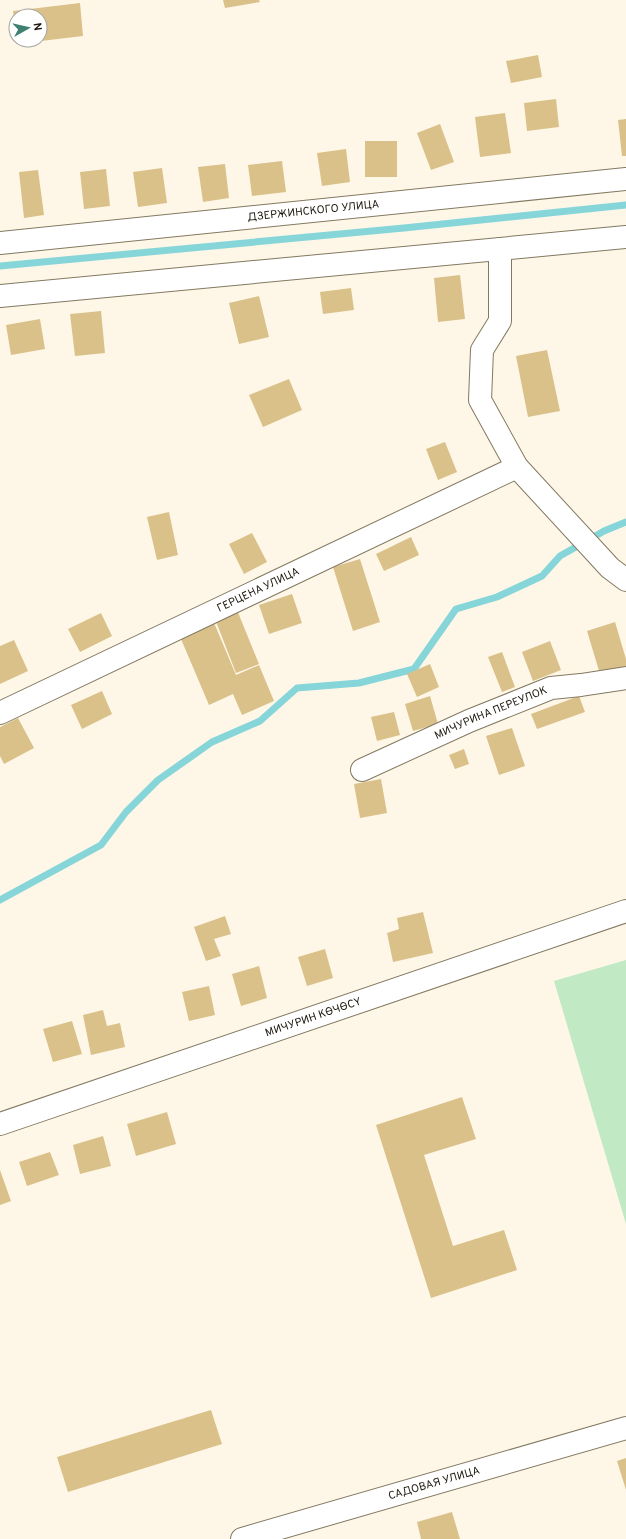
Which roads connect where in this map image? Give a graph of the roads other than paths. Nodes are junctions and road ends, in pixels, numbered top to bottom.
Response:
1 (626, 179) edge
2 (626, 237) edge
3 (0, 243) edge
4 (500, 249) junction
5 (0, 296) edge
6 (517, 467) junction
7 (626, 580) edge
8 (626, 678) edge
9 (0, 713) edge
10 (362, 770) dead end
11 (626, 911) edge
12 (0, 1124) edge
13 (626, 1428) edge
14 (242, 1539) edge

1 - 3 street, ДЗЕРЖИНСКОГО УЛИЦА
2 - 4 street
4 - 5 street
4 - 6 street
6 - 7 street
6 - 9 street, ГЕРЦЕНА УЛИЦА
8 - 10 street, МИЧУРИНА ПЕРЕУЛОК
11 - 12 street, МИЧУРИН КӨЧӨСҮ
13 - 14 street, САДОВАЯ УЛИЦА

